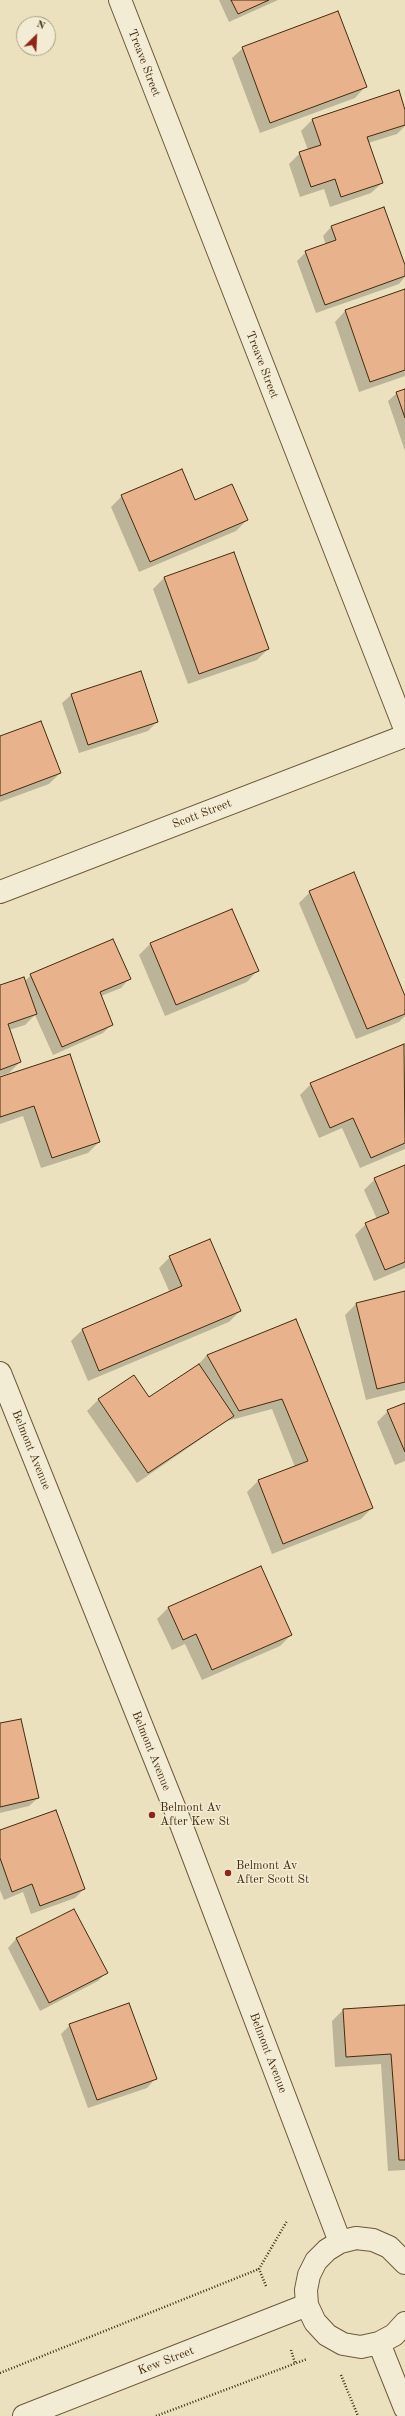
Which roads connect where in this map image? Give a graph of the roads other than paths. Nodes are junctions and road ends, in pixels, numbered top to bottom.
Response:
1 (120, 0) edge
2 (405, 729) edge
3 (405, 736) edge
4 (0, 892) edge
5 (0, 1373) edge
6 (340, 2242) junction
7 (405, 2263) edge
8 (307, 2306) junction
9 (405, 2323) edge
10 (379, 2343) junction
11 (405, 2408) edge
12 (24, 2416) edge

1 - 2 street, Treave Street
3 - 4 street, Scott Street
5 - 6 street, Belmont Avenue
6 - 7 street
6 - 8 street
8 - 10 street
8 - 12 street, Kew Street
9 - 10 street
10 - 11 street

